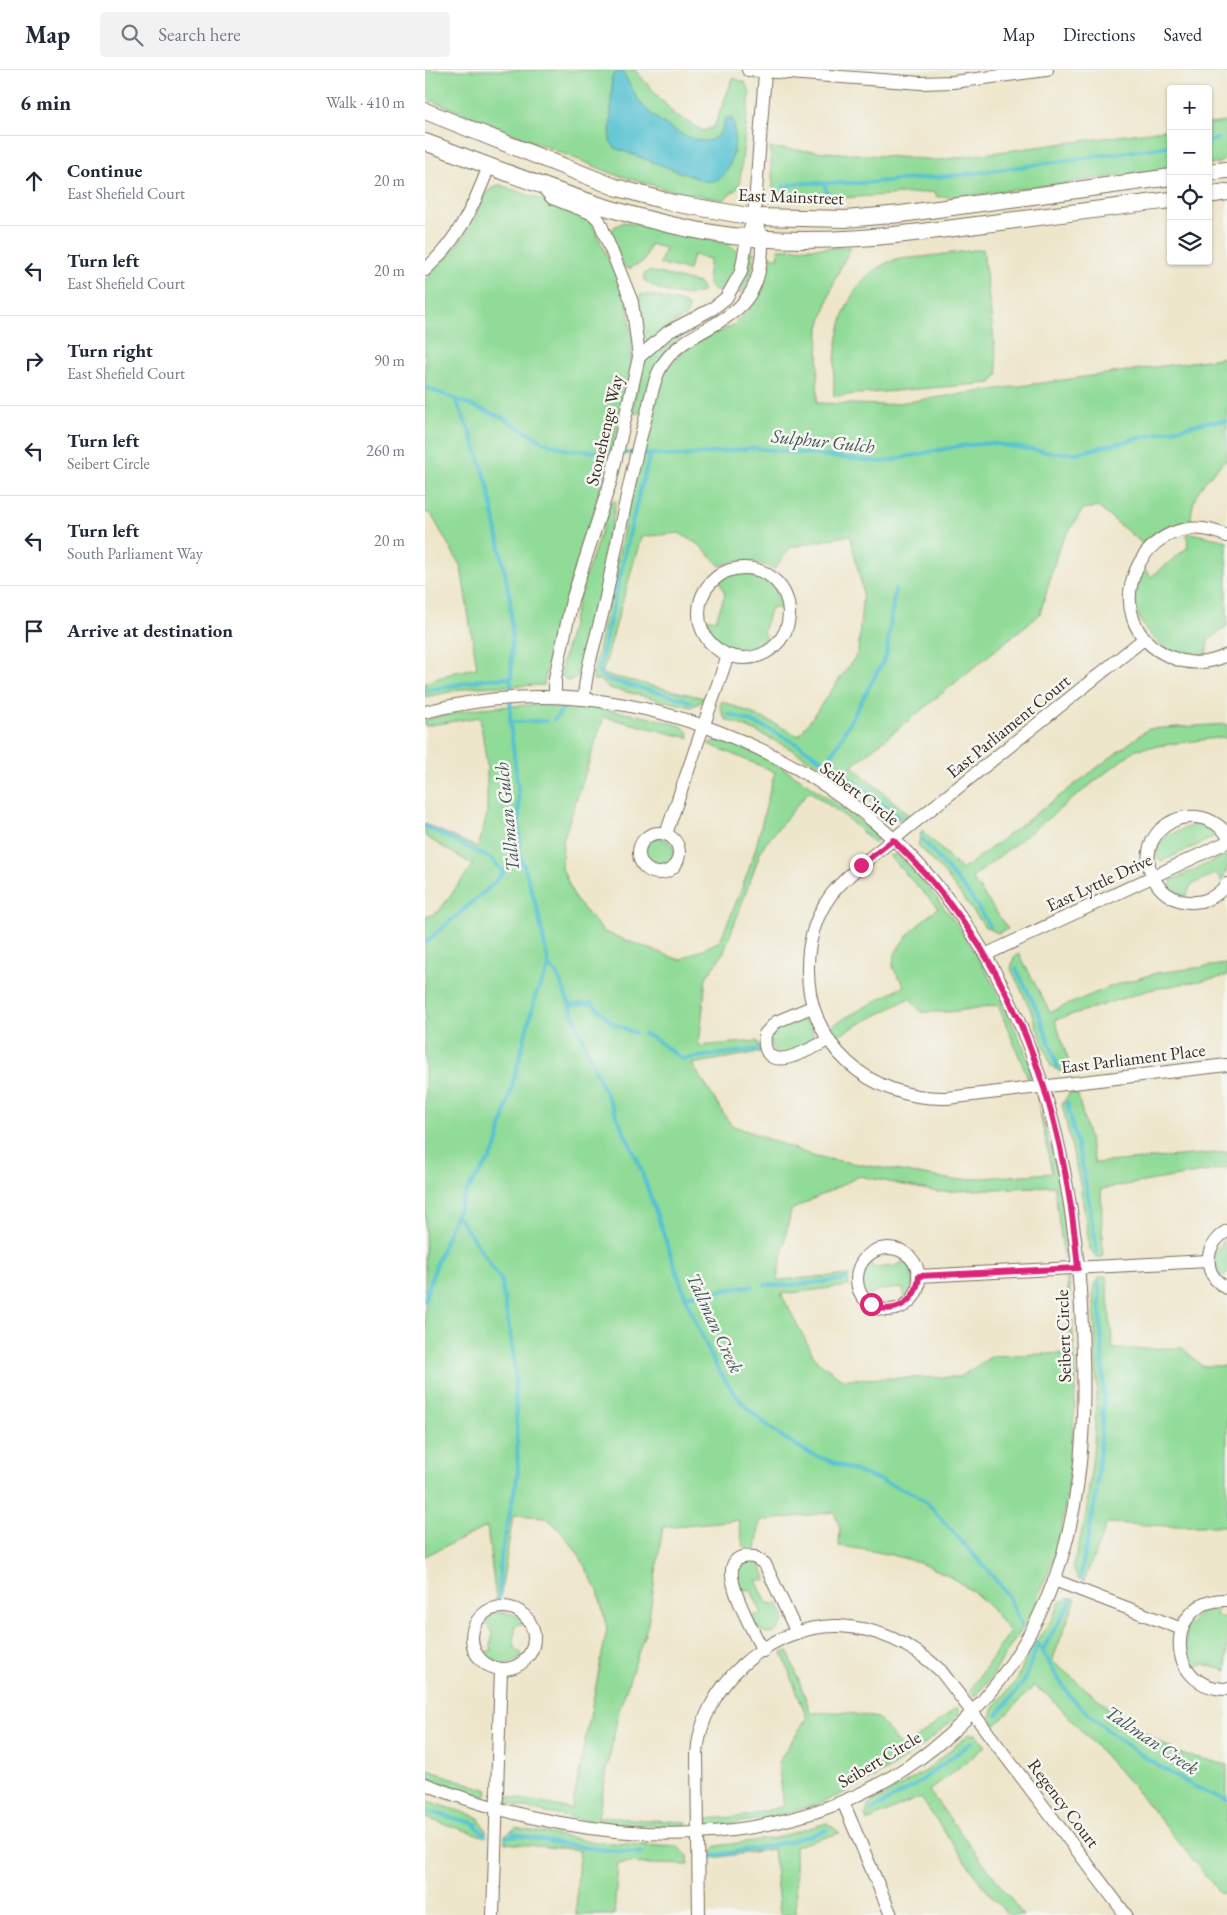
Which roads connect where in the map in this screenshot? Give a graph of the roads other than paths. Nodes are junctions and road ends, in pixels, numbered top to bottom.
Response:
1 (748, 70) edge
2 (1047, 70) edge
3 (765, 73) junction
4 (892, 76) edge
5 (425, 112) edge
6 (425, 142) edge
7 (489, 166) junction
8 (1227, 170) edge
9 (1212, 172) edge
10 (1167, 178) edge
11 (540, 184) junction
12 (1227, 192) edge
13 (1212, 194) edge
14 (1167, 201) edge
15 (754, 217) junction
16 (747, 238) junction
17 (764, 239) junction
18 (425, 270) edge
19 (639, 357) junction
20 (1227, 536) edge
21 (1145, 638) junction
22 (728, 655) junction
23 (1227, 655) edge
24 (555, 697) junction
25 (584, 698) junction
26 (425, 712) edge
27 (704, 726) junction
28 (666, 834) dead end
29 (1227, 834) edge
30 (893, 840) junction
31 (1227, 842) edge
32 (1153, 877) junction
33 (1227, 884) edge
34 (987, 954) junction
35 (812, 1007) junction
36 (828, 1040) junction
37 (1227, 1065) edge
38 (1043, 1086) junction
39 (1227, 1231) edge
40 (1208, 1261) junction
41 (1078, 1268) junction
42 (919, 1276) junction
43 (1227, 1288) edge
44 (1054, 1580) junction
45 (1227, 1600) edge
46 (1182, 1628) junction
47 (797, 1633) junction
48 (763, 1651) junction
49 (501, 1669) junction
50 (1227, 1689) edge
51 (973, 1711) junction
52 (425, 1784) edge
53 (843, 1802) junction
54 (497, 1809) junction
55 (697, 1833) junction
56 (493, 1915) edge
57 (699, 1915) edge
58 (891, 1915) edge
59 (1126, 1915) edge

1 - 3 street
2 - 4 street
3 - 4 street
3 - 15 street, Stonehenge Way
5 - 15 main road, East Mainstreet
6 - 7 main road
7 - 11 main road
7 - 18 street
8 - 9 main road
10 - 15 main road, East Mainstreet
11 - 16 main road
11 - 19 street
12 - 13 main road
14 - 17 main road
15 - 16 street, Stonehenge Way
15 - 17 street, Stonehenge Way
16 - 17 main road
16 - 19 street, Stonehenge Way
17 - 25 street, Stonehenge Way
19 - 24 street, Stonehenge Way
20 - 21 street
21 - 23 street
21 - 30 street, East Parliament Court
22 - 22 street
22 - 27 street
24 - 25 street, Seibert Circle
24 - 26 street, Seibert Circle
25 - 27 street, Seibert Circle
27 - 28 street
27 - 30 street, Seibert Circle
29 - 32 street
30 - 34 street, Seibert Circle
30 - 35 street, East Parliament Court
31 - 32 street, East Lyttle Drive
32 - 33 street
32 - 34 street, East Lyttle Drive
34 - 38 street, Seibert Circle
35 - 36 street, East Parliament Court
35 - 36 street
36 - 38 street, East Parliament Place
37 - 38 street, East Parliament Place
38 - 41 street, Seibert Circle
39 - 40 street
40 - 41 street
40 - 43 street
41 - 42 street
41 - 44 street, Seibert Circle
42 - 42 street
44 - 46 street
44 - 51 street, Seibert Circle
45 - 46 street
46 - 50 street
47 - 48 street, Regency Court
47 - 48 street
47 - 51 street, Regency Court
48 - 55 street, Regency Court
49 - 49 street
49 - 54 street
51 - 53 street, Seibert Circle
51 - 59 street, Regency Court
52 - 54 street, Seibert Circle
53 - 55 street, Seibert Circle
53 - 58 street
54 - 55 street, Seibert Circle
54 - 56 street
55 - 57 street, Regency Court

